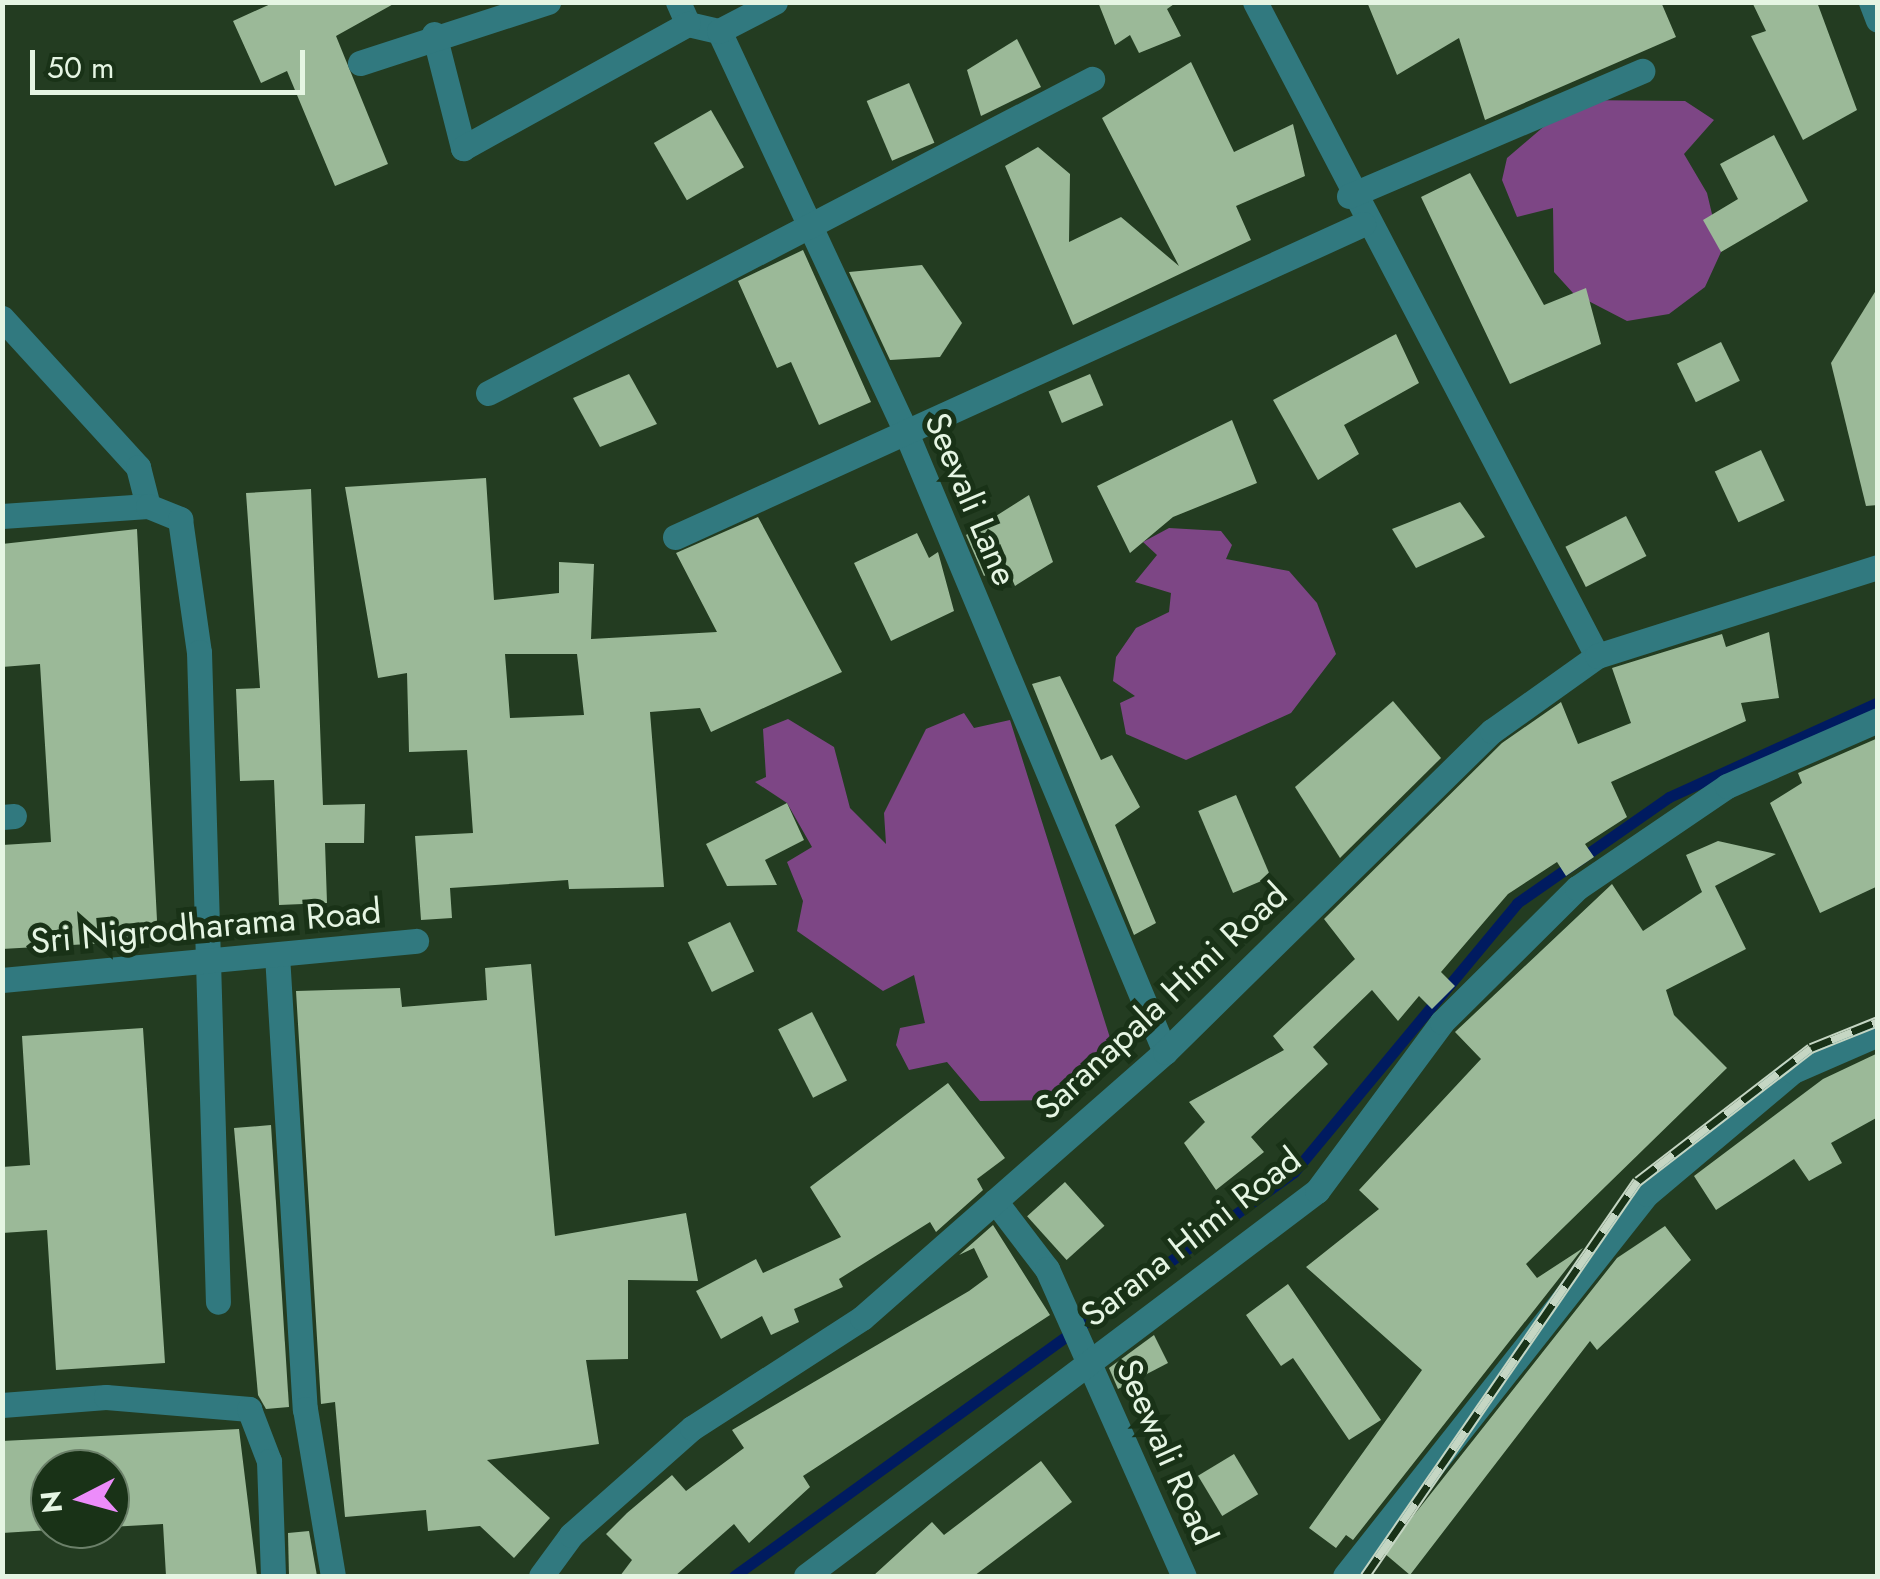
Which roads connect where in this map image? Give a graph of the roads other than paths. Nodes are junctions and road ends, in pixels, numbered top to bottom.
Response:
1 (548, 2) edge
2 (775, 2) edge
3 (1872, 2) edge
4 (1262, 5) edge
5 (683, 13) edge
6 (1878, 20) edge
7 (718, 32) junction
8 (434, 34) junction
9 (360, 63) dead end
10 (1642, 71) dead end
11 (1092, 79) dead end
12 (1350, 196) junction
13 (804, 222) junction
14 (1364, 224) junction
15 (2, 318) edge
16 (488, 393) dead end
17 (907, 436) junction
18 (148, 506) junction
19 (2, 516) edge
20 (675, 537) dead end
21 (1878, 567) edge
22 (1597, 656) junction
23 (1878, 720) edge
24 (416, 941) dead end
25 (277, 955) junction
26 (206, 965) junction
27 (2, 980) edge
28 (1878, 1034) edge
29 (1165, 1052) junction
30 (995, 1201) junction
31 (218, 1302) dead end
32 (1086, 1356) junction
33 (2, 1406) edge
34 (273, 1576) edge
35 (332, 1576) edge
36 (542, 1576) edge
37 (806, 1576) edge
38 (1184, 1576) edge
39 (1345, 1576) edge

1 - 8 street
2 - 7 street
3 - 6 street
4 - 12 street
5 - 7 street
5 - 8 street
7 - 13 street, Seevali Lane
8 - 9 street
10 - 12 street
11 - 13 street
12 - 14 street
13 - 16 street
13 - 17 street, Seevali Lane
14 - 17 street
14 - 22 street
15 - 18 street
17 - 20 street
17 - 29 street, Seevali Lane
18 - 19 street
18 - 26 street
21 - 22 street, Saranapala Himi Road
22 - 29 street, Saranapala Himi Road
23 - 32 street, Sarana Himi Road
24 - 25 street, Sri Nigrodharama Road
25 - 26 street, Sri Nigrodharama Road
25 - 35 street
26 - 27 street, Sri Nigrodharama Road
26 - 31 street
28 - 39 street
29 - 30 street, Saranapala Himi Road
30 - 32 street, Seewali Road
30 - 36 street, Saranapala Himi Road
32 - 37 street, Sarana Himi Road
32 - 38 street, Seewali Road
33 - 34 street

